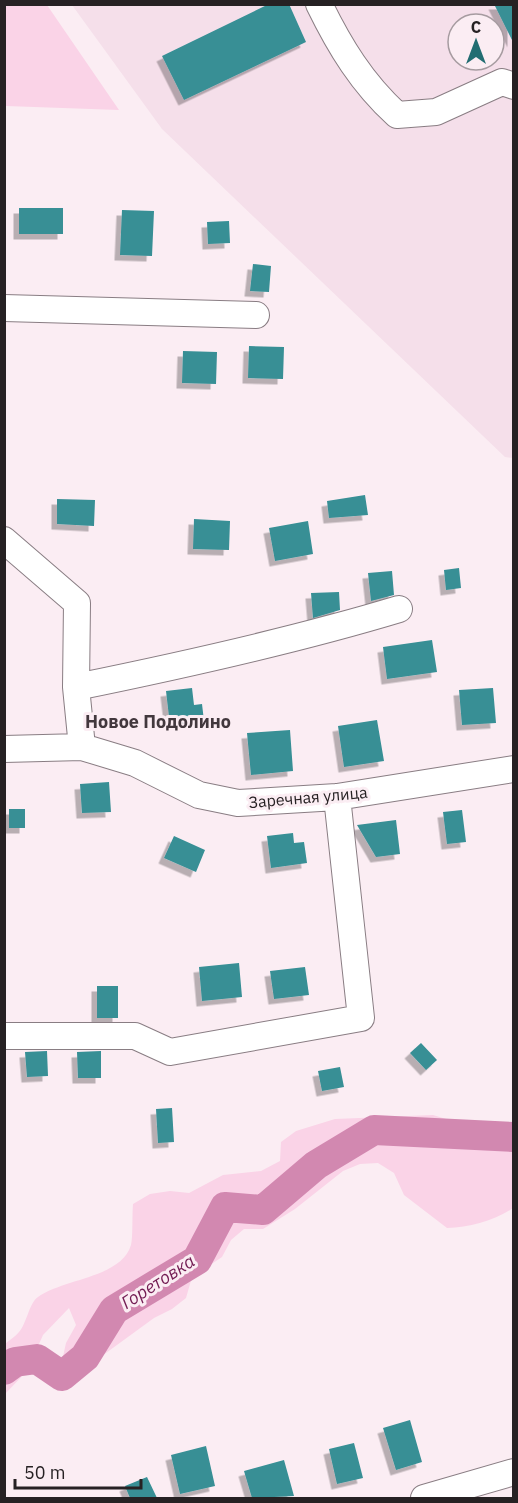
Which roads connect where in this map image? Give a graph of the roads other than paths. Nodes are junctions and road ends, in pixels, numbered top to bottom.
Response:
1 (319, 4) edge
2 (513, 86) edge
3 (4, 308) edge
4 (256, 315) dead end
5 (4, 540) edge
6 (399, 609) dead end
7 (76, 687) junction
8 (82, 747) junction
9 (4, 749) edge
10 (513, 769) edge
11 (337, 797) junction
12 (4, 1036) edge
13 (501, 1483) edge
14 (424, 1498) edge

1 - 2 street
3 - 4 street
5 - 7 street
6 - 7 street
7 - 8 street
8 - 9 street, Заречная улица
8 - 11 street, Заречная улица
10 - 11 street, Заречная улица
11 - 12 street
13 - 14 street

